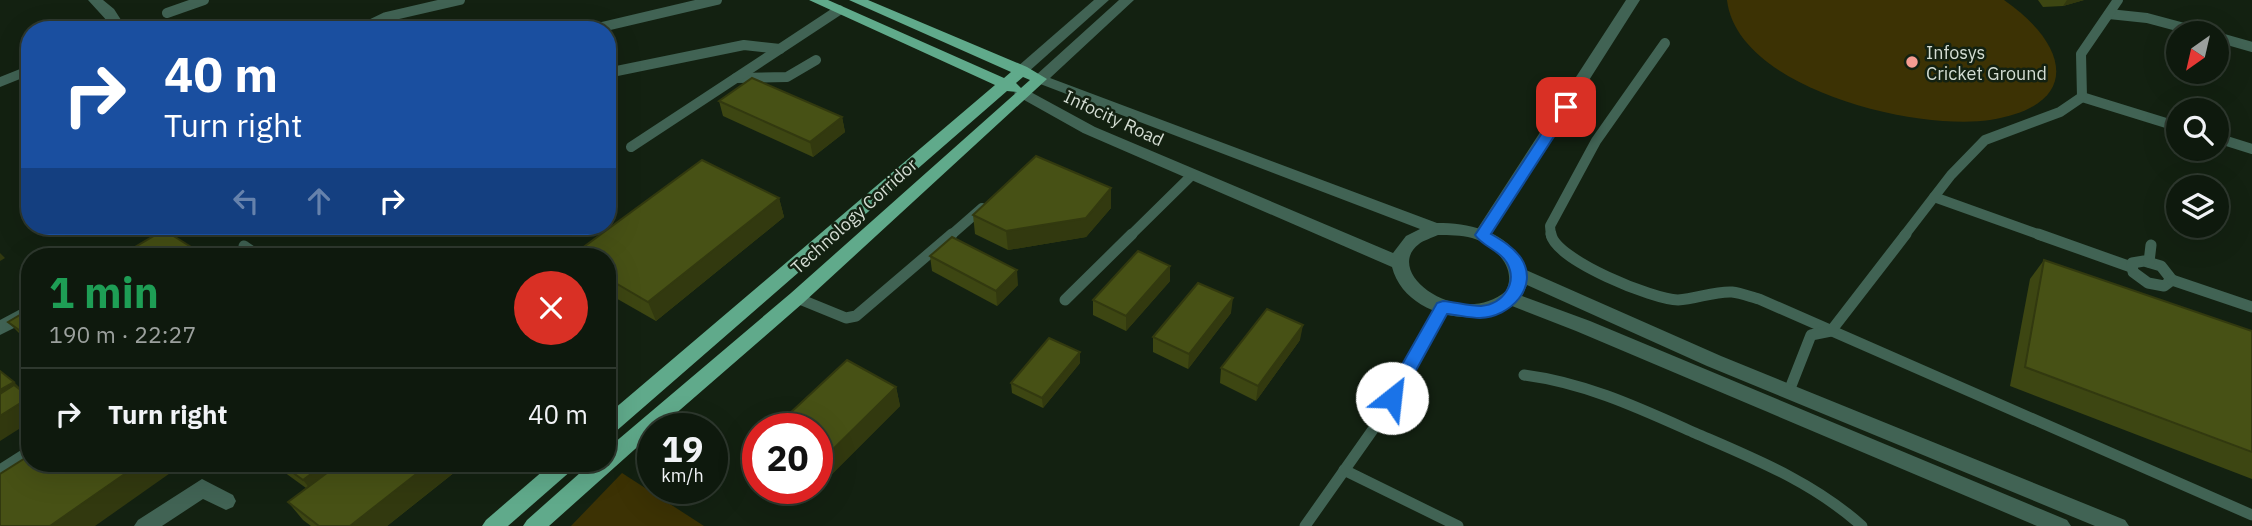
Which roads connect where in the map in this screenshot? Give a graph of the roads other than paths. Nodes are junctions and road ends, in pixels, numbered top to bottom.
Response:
1 (95, 0) edge
2 (204, 0) edge
3 (460, 0) edge
4 (717, 0) edge
5 (816, 0) edge
6 (856, 0) edge
7 (1102, 0) edge
8 (1127, 0) edge
9 (1633, 0) edge
10 (2118, 0) edge
11 (839, 10) junction
12 (167, 13) dead end
13 (2109, 14) junction
14 (115, 21) edge
15 (378, 21) edge
16 (2166, 23) edge
17 (616, 24) edge
18 (2230, 41) edge
19 (1665, 43) dead end
20 (2252, 47) edge
21 (780, 49) junction
22 (816, 61) dead end
23 (1022, 70) junction
24 (616, 71) edge
25 (21, 73) edge
26 (736, 78) junction
27 (1040, 79) junction
28 (0, 82) edge
29 (1005, 83) junction
30 (1022, 93) junction
31 (2082, 97) junction
32 (2166, 123) edge
33 (2229, 142) edge
34 (631, 147) dead end
35 (2252, 149) edge
36 (1192, 174) junction
37 (1934, 197) junction
38 (987, 203) edge
39 (1436, 229) junction
40 (1482, 235) junction
41 (2151, 245) dead end
42 (244, 246) dead end
43 (247, 248) edge
44 (2150, 262) junction
45 (1400, 263) junction
46 (2131, 267) junction
47 (1520, 275) junction
48 (2172, 280) junction
49 (2148, 283) junction
50 (2146, 297) edge
51 (797, 298) junction
52 (1511, 299) junction
53 (1065, 300) dead end
54 (1443, 307) junction
55 (2252, 307) edge
56 (21, 316) edge
57 (0, 328) edge
58 (1831, 331) junction
59 (1524, 375) dead end
60 (1788, 391) junction
61 (616, 419) edge
62 (616, 453) edge
63 (21, 457) edge
64 (0, 470) edge
65 (1344, 470) junction
66 (556, 472) edge
67 (595, 472) edge
68 (226, 501) dead end
69 (2252, 515) edge
70 (145, 526) edge
71 (493, 526) edge
72 (534, 526) edge
73 (1305, 526) edge
74 (1458, 526) edge
75 (1862, 526) edge
76 (2060, 526) edge
77 (2118, 526) edge

1 - 14 street
2 - 12 lane
3 - 15 lane
4 - 17 lane
5 - 11 main road, Infocity Road
6 - 23 main road, Infocity Road
7 - 23 street
8 - 27 street, Technology Corridor
9 - 40 street
10 - 13 lane
11 - 21 lane
11 - 29 main road, Infocity Road
13 - 16 lane
13 - 31 lane
18 - 20 lane
19 - 58 lane
21 - 24 lane
21 - 26 lane
22 - 26 lane
23 - 27 main road, Infocity Road
23 - 29 main road
25 - 28 street
26 - 34 lane
27 - 30 main road, Technology Corridor
27 - 39 street, Infocity Road
29 - 30 main road, Infocity Road
29 - 61 main road
30 - 36 street, Infocity Road
30 - 51 main road, Technology Corridor
31 - 32 lane
31 - 37 lane
33 - 35 lane
36 - 45 street, Infocity Road
36 - 53 lane
37 - 46 lane
37 - 58 lane
38 - 51 lane
39 - 40 street
39 - 45 street
40 - 47 street
41 - 44 lane
42 - 43 lane
44 - 46 lane
44 - 48 lane
45 - 54 street
46 - 49 lane
47 - 52 street
47 - 60 street
48 - 49 lane
48 - 55 lane
49 - 50 lane
51 - 62 main road, Technology Corridor
52 - 54 street
52 - 76 street
54 - 65 lane
56 - 57 street
58 - 60 lane
58 - 69 lane
59 - 75 lane
60 - 77 street
63 - 64 lane
65 - 73 lane
65 - 74 lane
66 - 71 main road
67 - 72 main road, Technology Corridor
68 - 70 street

